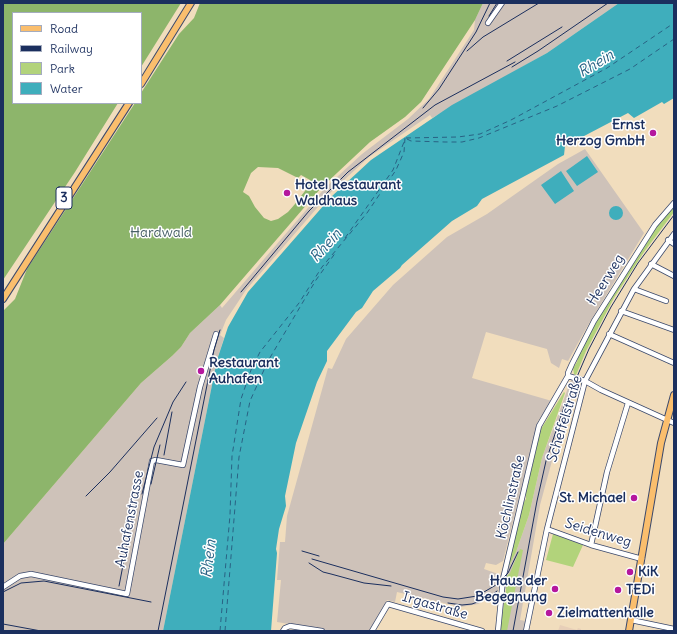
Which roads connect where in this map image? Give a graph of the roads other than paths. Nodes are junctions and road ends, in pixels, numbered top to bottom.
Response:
1 (188, 3) edge
2 (191, 3) edge
3 (502, 3) edge
4 (488, 23) dead end
5 (142, 76) edge
6 (142, 82) edge
7 (124, 104) edge
8 (128, 104) edge
9 (674, 203) edge
10 (674, 234) edge
11 (668, 240) junction
12 (674, 244) edge
13 (651, 264) junction
14 (674, 276) edge
15 (634, 289) junction
16 (3, 294) edge
17 (3, 299) edge
18 (666, 301) dead end
19 (621, 311) junction
20 (674, 330) edge
21 (216, 334) dead end
22 (609, 334) junction
23 (674, 364) edge
24 (569, 376) junction
25 (585, 381) junction
26 (674, 395) edge
27 (628, 403) junction
28 (666, 421) junction
29 (674, 423) edge
30 (547, 529) junction
31 (591, 545) junction
32 (642, 559) junction
33 (3, 587) edge
34 (631, 620) junction
35 (664, 629) edge
36 (674, 629) edge
37 (282, 631) edge
38 (322, 631) edge
39 (372, 631) edge
40 (482, 631) edge
41 (498, 631) edge
42 (526, 631) edge
43 (629, 631) edge

1 - 5 main road
2 - 6 main road
3 - 4 street
7 - 16 main road, 3
8 - 17 main road, 3
9 - 24 street, Heerweg
10 - 11 street, Scheffelstraße
11 - 12 street
11 - 13 street, Scheffelstraße
13 - 14 street
13 - 15 street, Scheffelstraße
15 - 18 street
15 - 19 street, Scheffelstraße
19 - 20 street
19 - 22 street, Scheffelstraße
21 - 33 street, Auhafenstrasse
22 - 23 street
22 - 25 street, Scheffelstraße
24 - 25 street
24 - 41 street, Köchlinstraße
25 - 27 street
25 - 30 street, Scheffelstraße
26 - 28 main road
27 - 28 street
27 - 31 street
28 - 29 street
28 - 32 main road
30 - 31 street, Seidenweg
30 - 42 street, Scheffelstraße
31 - 32 street, Seidenweg
32 - 34 main road
34 - 35 street
34 - 43 main road
35 - 36 street
37 - 38 street
39 - 40 street, Irgastraße

